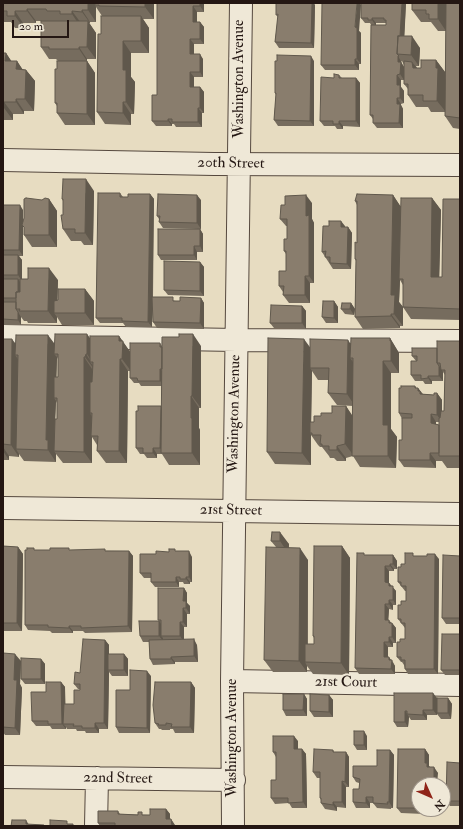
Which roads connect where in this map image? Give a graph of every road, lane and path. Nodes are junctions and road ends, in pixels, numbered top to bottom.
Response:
1 (241, 3) edge
2 (3, 160) edge
3 (239, 164) junction
4 (460, 165) edge
5 (3, 336) edge
6 (236, 340) junction
7 (460, 342) edge
8 (3, 508) edge
9 (234, 511) junction
10 (460, 514) edge
11 (232, 681) junction
12 (460, 685) edge
13 (3, 777) edge
14 (97, 778) junction
15 (234, 780) junction
16 (96, 826) edge
17 (233, 826) edge

1 - 3 street, Washington Avenue
2 - 3 street, 20th Street
3 - 4 street, 20th Street
3 - 6 street, Washington Avenue
5 - 6 street
6 - 7 street
6 - 9 street, Washington Avenue
8 - 9 street, 21st Street
9 - 10 street, 21st Street
9 - 11 street, Washington Avenue
11 - 12 street, 21st Court
11 - 15 street, Washington Avenue
13 - 14 street, 22nd Street
14 - 15 street, 22nd Street
14 - 16 street
15 - 17 street, Washington Avenue

